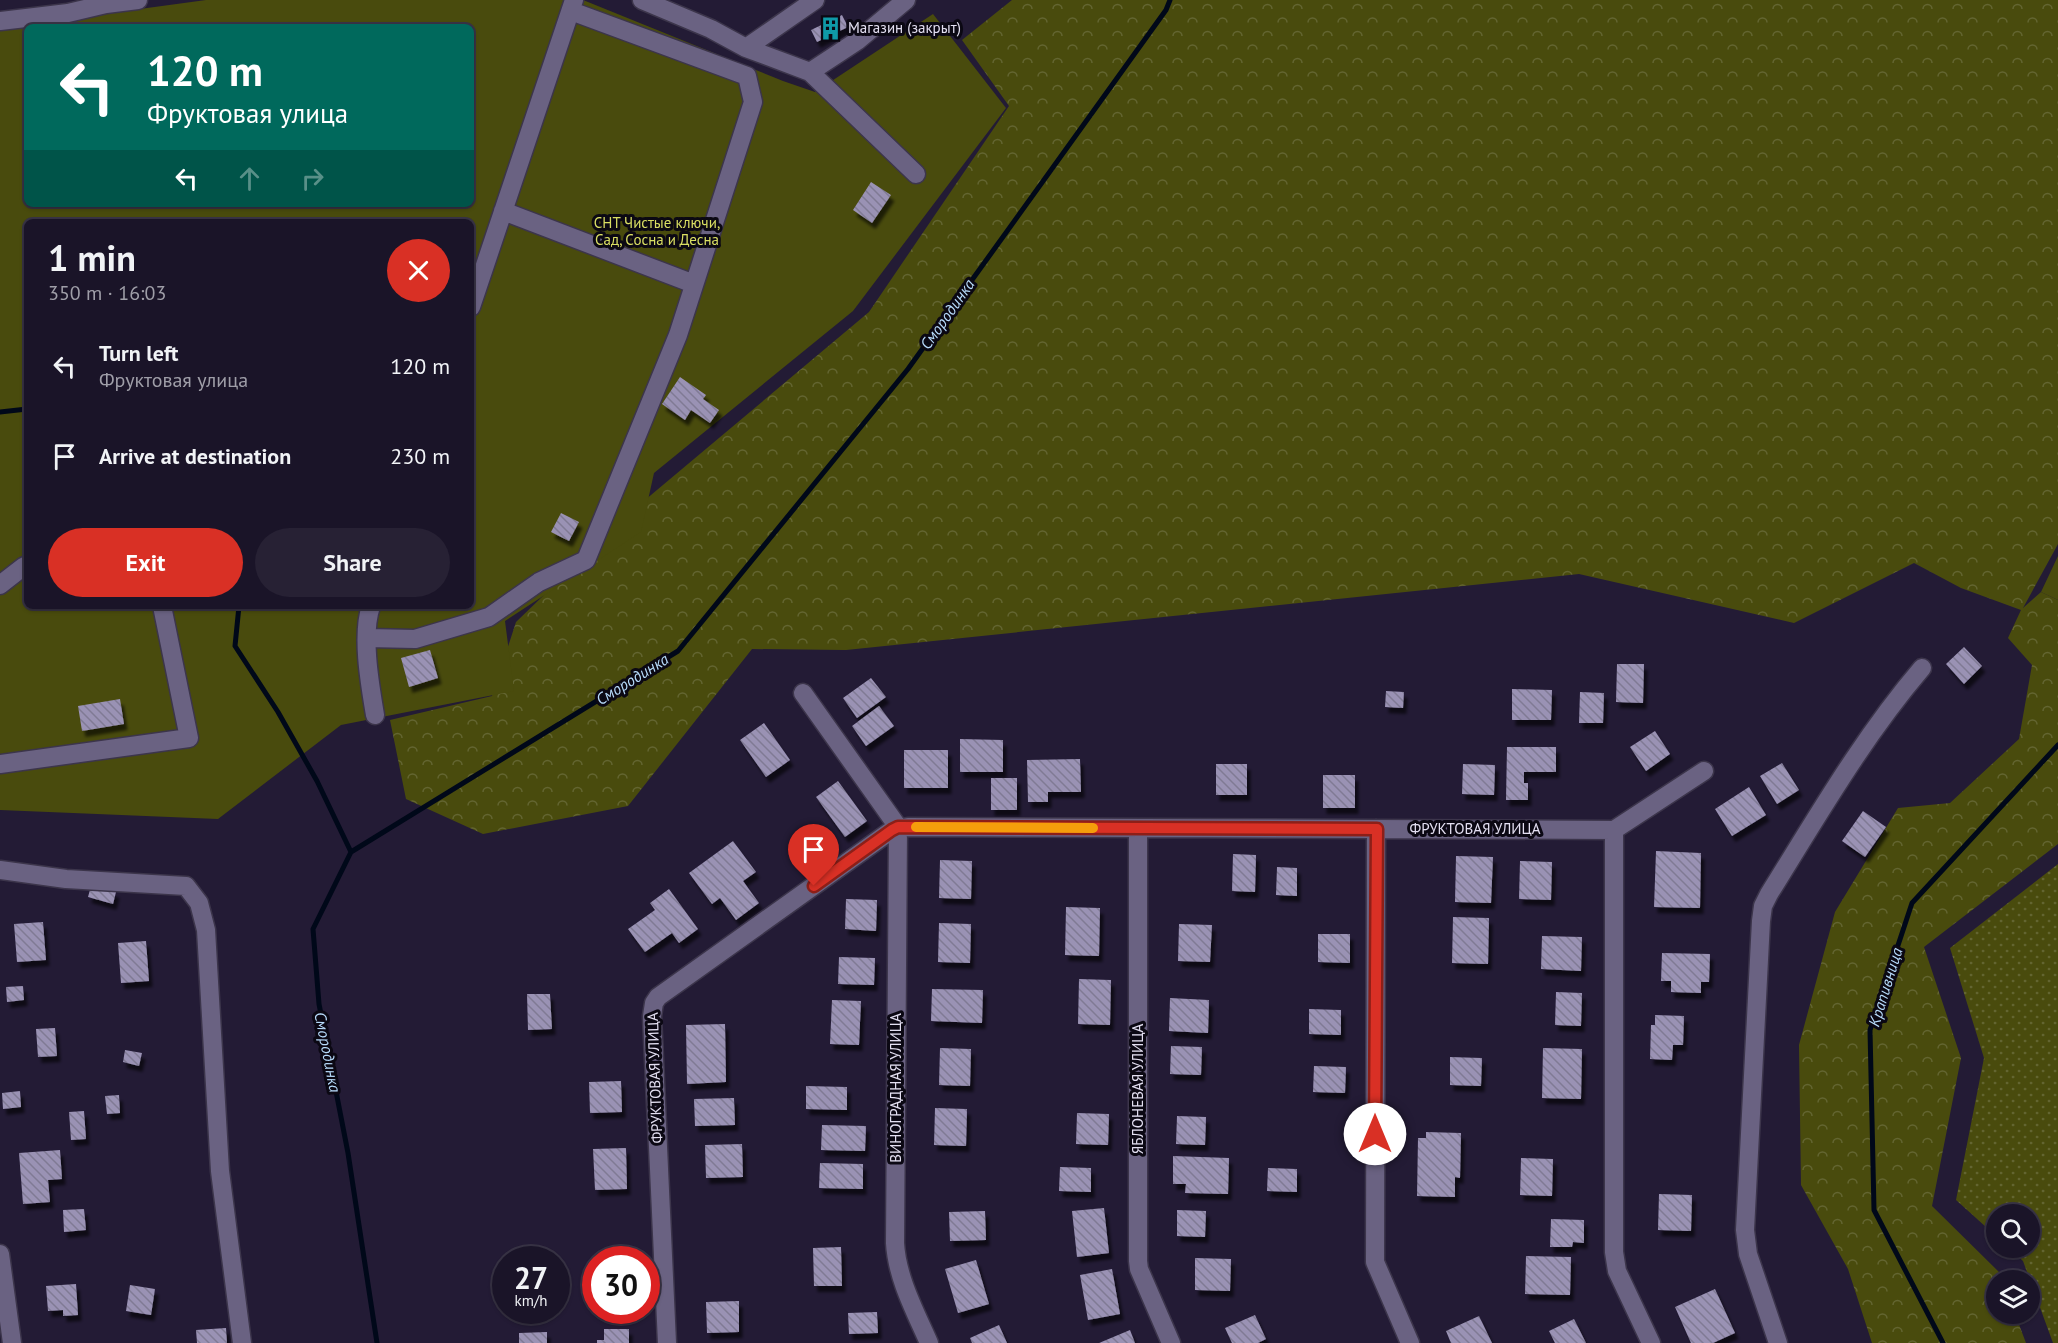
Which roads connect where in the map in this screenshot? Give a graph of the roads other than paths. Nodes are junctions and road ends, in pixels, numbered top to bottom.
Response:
1 (138, 0) edge
2 (642, 0) edge
3 (815, 0) edge
4 (906, 0) edge
5 (573, 5) edge
6 (0, 21) edge
7 (746, 48) junction
8 (810, 72) junction
9 (916, 174) dead end
10 (503, 212) junction
11 (694, 284) junction
12 (474, 298) edge
13 (24, 567) edge
14 (0, 585) edge
15 (163, 609) edge
16 (370, 609) edge
17 (368, 638) junction
18 (1922, 668) dead end
19 (802, 693) dead end
20 (375, 715) dead end
21 (0, 764) edge
22 (1704, 771) dead end
23 (898, 827) junction
24 (1138, 828) junction
25 (1377, 829) junction
26 (1614, 830) junction
27 (0, 870) edge
28 (0, 1254) edge
29 (12, 1343) edge
30 (242, 1343) edge
31 (667, 1343) edge
32 (928, 1343) edge
33 (1171, 1343) edge
34 (1410, 1343) edge
35 (1651, 1343) edge
36 (1778, 1343) edge

1 - 6 street
2 - 7 street
3 - 7 street
4 - 8 street
5 - 10 street
5 - 11 street
7 - 8 street
8 - 9 street
10 - 11 street
10 - 12 street
11 - 17 street
13 - 14 street
15 - 21 street
16 - 17 street
17 - 20 street
18 - 36 street
19 - 23 street
22 - 26 street
23 - 24 street, ФРУКТОВАЯ УЛИЦА
23 - 31 street, ФРУКТОВАЯ УЛИЦА
23 - 32 street, ВИНОГРАДНАЯ УЛИЦА
24 - 25 street, ФРУКТОВАЯ УЛИЦА
24 - 33 street, ЯБЛОНЕВАЯ УЛИЦА
25 - 26 street, ФРУКТОВАЯ УЛИЦА
25 - 34 street
26 - 35 street
27 - 30 street
28 - 29 street

